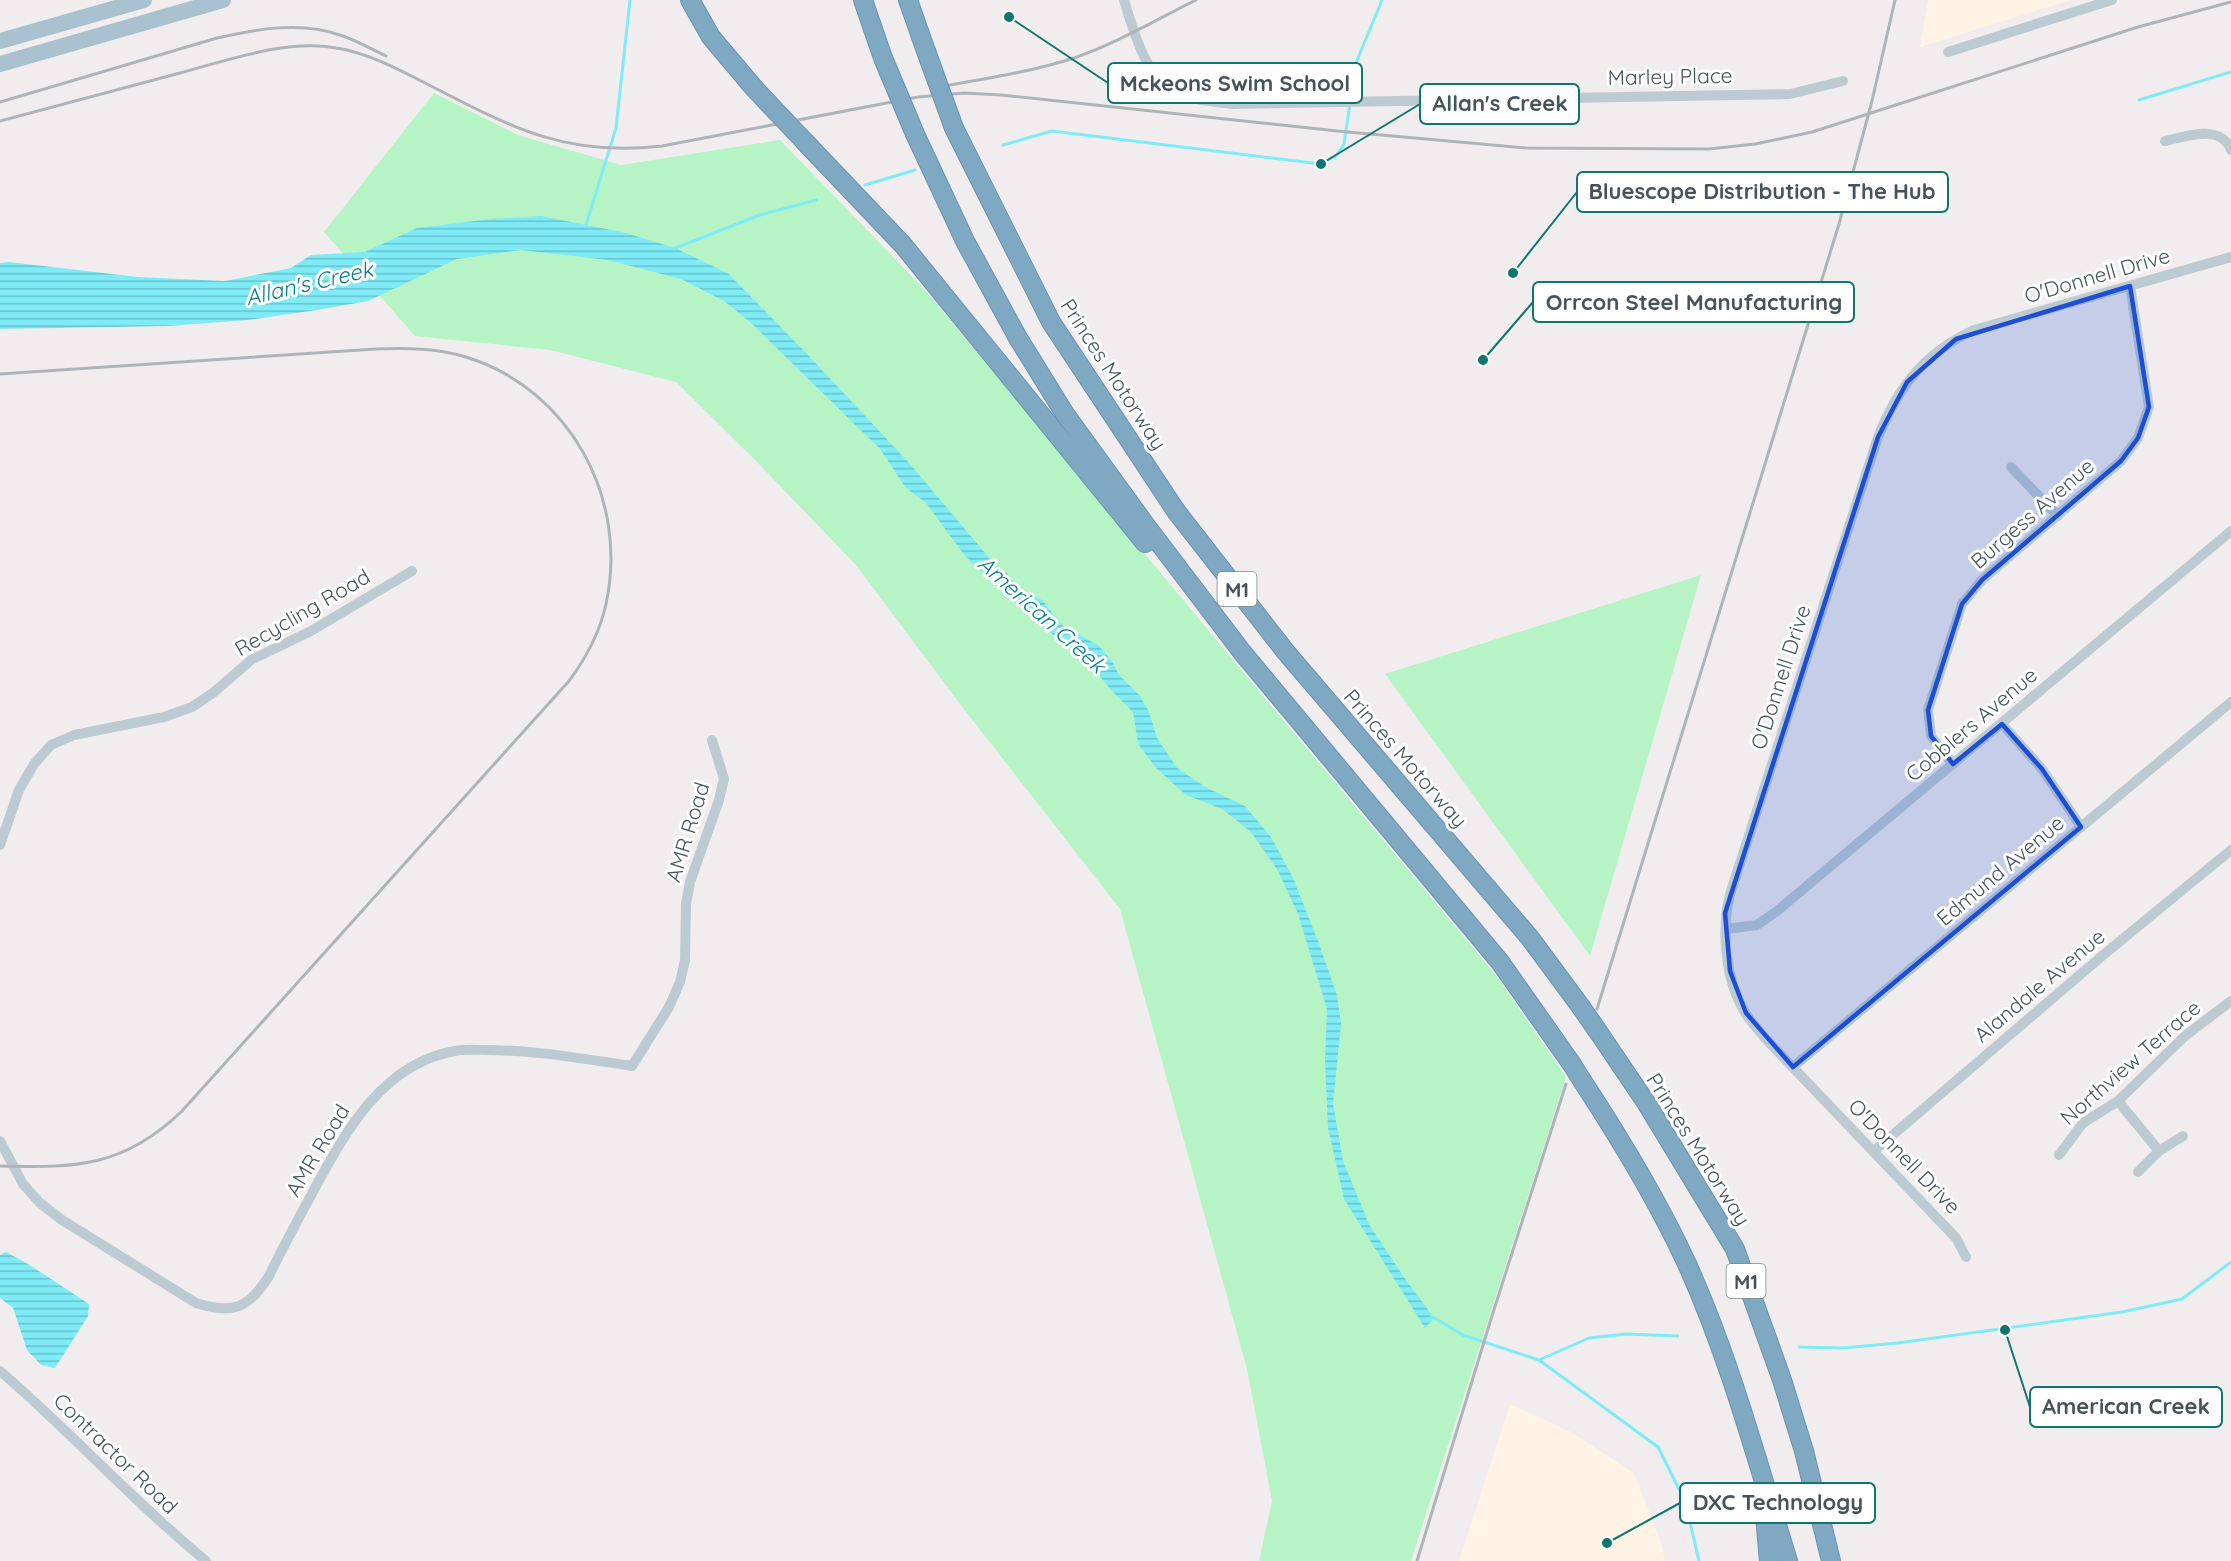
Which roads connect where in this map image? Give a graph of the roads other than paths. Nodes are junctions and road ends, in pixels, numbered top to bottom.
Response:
1 (144, 0) edge
2 (223, 0) edge
3 (862, 0) edge
4 (908, 0) edge
5 (1124, 0) edge
6 (2112, 0) edge
7 (692, 2) edge
8 (0, 40) edge
9 (1948, 52) dead end
10 (0, 64) edge
11 (1843, 81) dead end
12 (2165, 141) dead end
13 (2231, 150) edge
14 (2231, 257) edge
15 (2130, 286) junction
16 (2011, 467) dead end
17 (2058, 516) junction
18 (2231, 531) edge
19 (412, 571) dead end
20 (1242, 652) junction
21 (2231, 702) edge
22 (2002, 724) junction
23 (712, 740) dead end
24 (1953, 764) junction
25 (2080, 827) junction
26 (0, 845) edge
27 (2231, 850) edge
28 (1726, 929) junction
29 (2231, 1001) edge
30 (1793, 1067) junction
31 (2118, 1101) junction
32 (2183, 1136) dead end
33 (0, 1141) edge
34 (1874, 1151) junction
35 (2159, 1151) junction
36 (2059, 1155) dead end
37 (2139, 1172) dead end
38 (1966, 1257) dead end
39 (0, 1371) edge
40 (1731, 1375) junction
41 (206, 1561) edge
42 (1769, 1561) edge
43 (1788, 1561) edge
44 (1831, 1561) edge

1 - 8 main road
2 - 10 main road
3 - 20 highway, M1, bridge
4 - 44 highway, Princes Motorway / M1, bridge
5 - 11 street, Marley Place
6 - 9 street
7 - 20 highway, bridge
12 - 13 street
14 - 15 street, O'Donnell Drive
15 - 17 street, Burgess Avenue
15 - 28 street, O'Donnell Drive
16 - 17 street
17 - 24 street, Burgess Avenue
18 - 22 street, Cobblers Avenue
19 - 26 street, Recycling Road
20 - 40 highway, M1, bridge
21 - 25 street, Edmund Avenue
22 - 24 street, Cobblers Avenue
22 - 25 street
23 - 33 street, AMR Road
24 - 28 street, Cobblers Avenue
25 - 30 street, Edmund Avenue
27 - 34 street, Alandale Avenue
28 - 30 street, O'Donnell Drive
29 - 31 street, Northview Terrace
30 - 34 street, O'Donnell Drive
31 - 35 street
31 - 36 street, Northview Terrace
32 - 35 street
34 - 38 street, O'Donnell Drive
35 - 37 street
39 - 41 street, Contractor Road
40 - 42 highway
40 - 43 highway, M1

